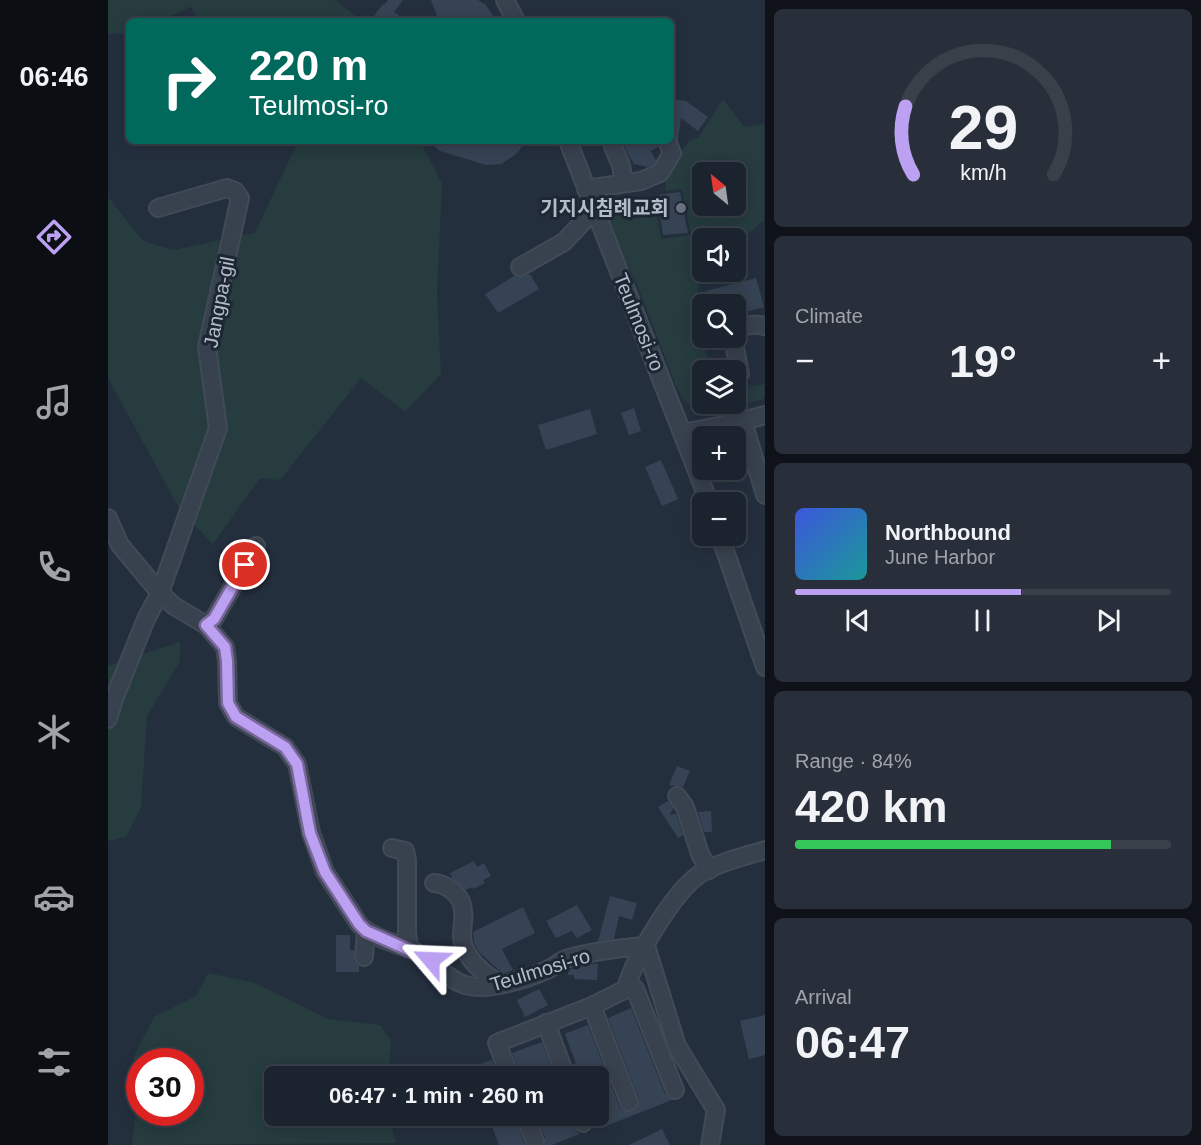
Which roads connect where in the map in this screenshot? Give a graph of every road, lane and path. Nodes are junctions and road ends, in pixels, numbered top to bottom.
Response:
1 (505, 0) edge
2 (514, 18) edge
3 (569, 144) edge
4 (668, 144) edge
5 (613, 147) dead end
6 (624, 183) junction
7 (586, 189) junction
8 (158, 208) dead end
9 (594, 210) junction
10 (520, 267) dead end
11 (746, 326) edge
12 (765, 326) edge
13 (765, 415) edge
14 (743, 421) junction
15 (683, 434) junction
16 (705, 492) edge
17 (765, 495) edge
18 (108, 518) edge
19 (256, 546) dead end
20 (723, 546) edge
21 (160, 593) junction
22 (206, 625) junction
23 (765, 667) edge
24 (108, 719) edge
25 (677, 796) dead end
26 (392, 848) dead end
27 (765, 850) edge
28 (709, 870) junction
29 (434, 883) dead end
30 (366, 931) junction
31 (646, 946) junction
32 (410, 949) junction
33 (364, 957) dead end
34 (500, 984) junction
35 (626, 989) junction
36 (592, 1006) junction
37 (546, 1023) junction
38 (506, 1066) edge
39 (562, 1066) edge
40 (675, 1090) dead end
41 (629, 1102) dead end
42 (529, 1126) edge
43 (535, 1141) dead end
44 (710, 1145) edge

1 - 2 street
3 - 7 street, Teulmosi-ro
4 - 6 street
5 - 6 street
6 - 7 street
7 - 9 street, Teulmosi-ro
8 - 21 street, Jangpa-gil
9 - 10 street
9 - 15 street, Teulmosi-ro
11 - 12 street
13 - 14 street
14 - 15 street
14 - 17 street
15 - 16 street, Teulmosi-ro
18 - 21 street
19 - 22 street
20 - 23 street
21 - 22 street
21 - 24 street, Jangpa-gil
22 - 30 street
25 - 28 street
26 - 32 street
27 - 28 street
28 - 31 street
29 - 34 street
30 - 32 street, Teulmosi-ro
30 - 33 street
31 - 34 street, Teulmosi-ro
31 - 35 street
31 - 44 street
32 - 34 street, Teulmosi-ro
35 - 36 street
35 - 40 street
36 - 37 street
36 - 41 street
37 - 38 street
37 - 39 street
42 - 43 street

